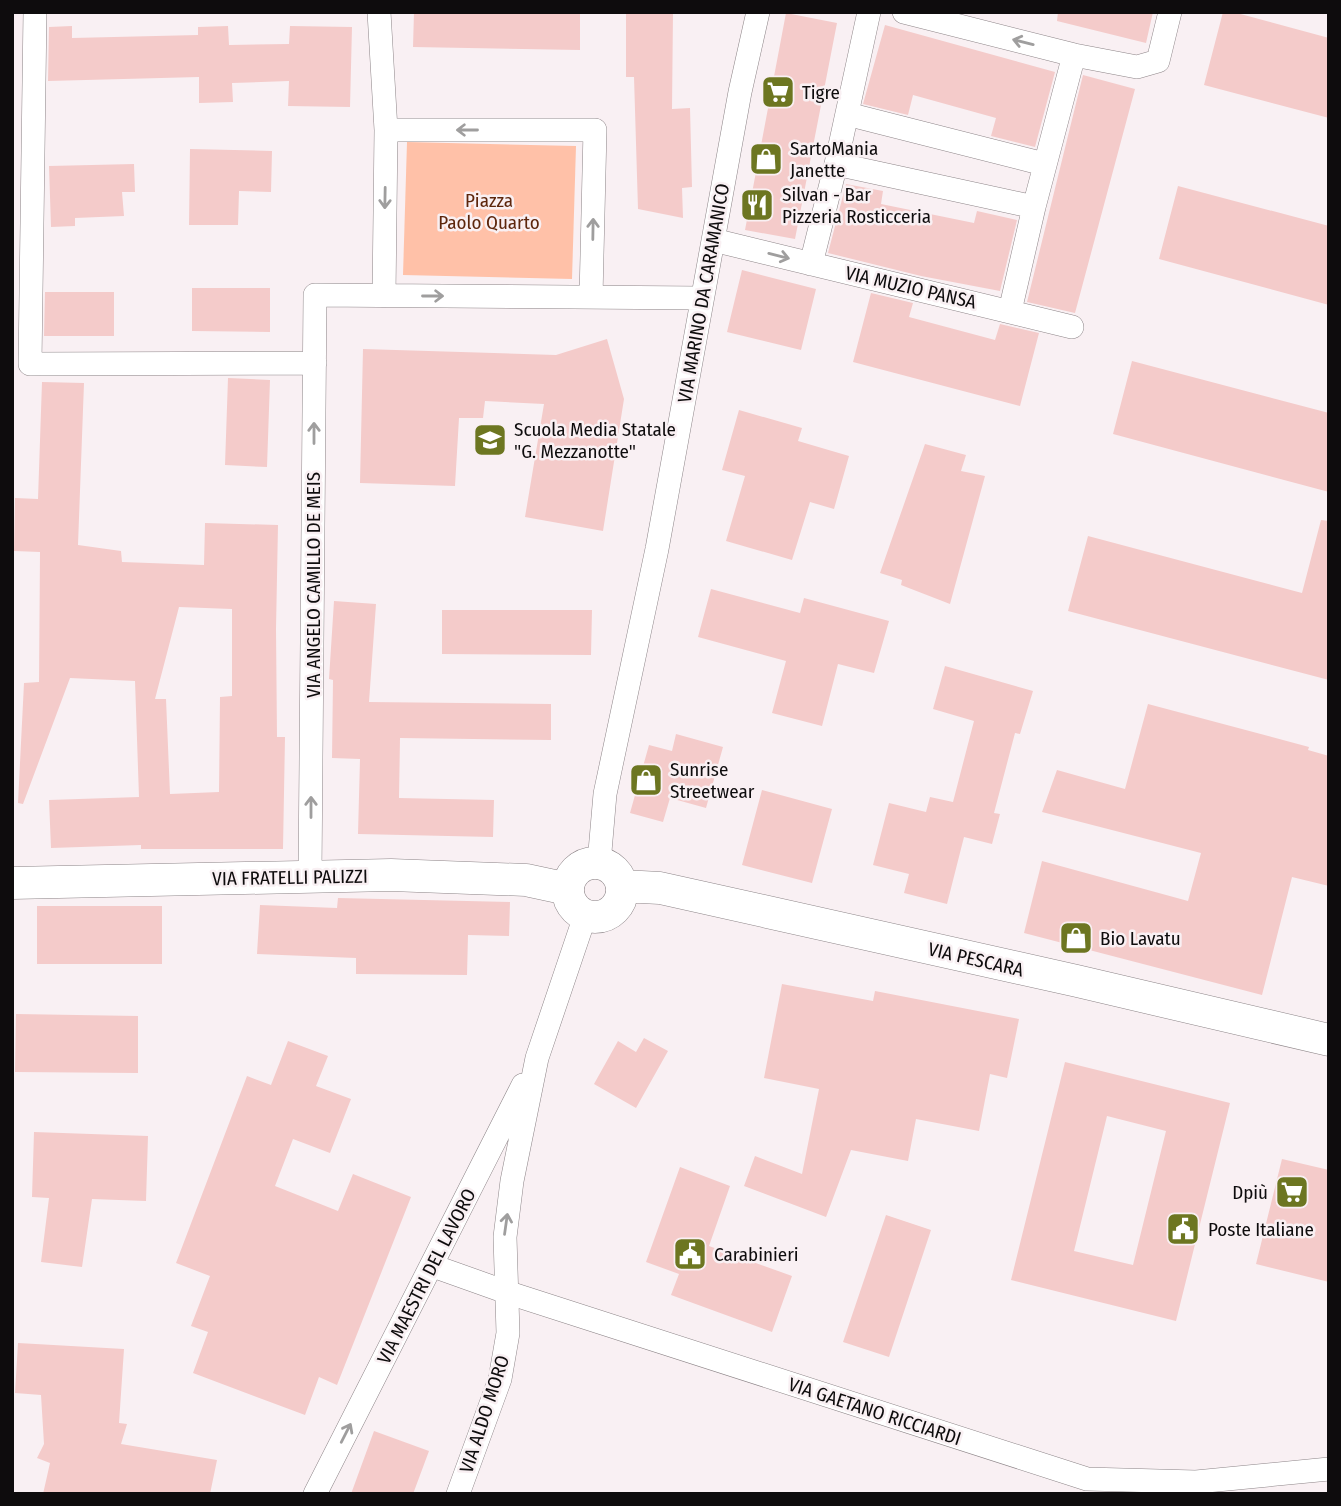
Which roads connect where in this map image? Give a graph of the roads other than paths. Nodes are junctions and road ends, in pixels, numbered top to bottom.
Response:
1 (35, 12) edge
2 (379, 12) edge
3 (758, 12) edge
4 (869, 12) edge
5 (1170, 12) edge
6 (915, 14) edge
7 (1074, 54) junction
8 (847, 114) junction
9 (386, 130) junction
10 (835, 164) junction
11 (1044, 164) junction
12 (1034, 207) junction
13 (713, 240) junction
14 (811, 264) junction
15 (384, 296) junction
16 (591, 297) junction
17 (702, 298) junction
18 (1010, 311) junction
19 (1072, 327) dead end
20 (314, 363) junction
21 (599, 863) junction
22 (310, 875) junction
23 (12, 883) edge
24 (622, 886) junction
25 (568, 889) junction
26 (585, 915) junction
27 (1329, 1040) edge
28 (537, 1058) junction
29 (433, 1266) junction
30 (506, 1292) junction
31 (1329, 1469) edge
32 (315, 1494) edge
33 (458, 1494) edge

1 - 20 street
2 - 9 street
3 - 13 street, VIA MARINO DA CARAMANICO
4 - 8 street
5 - 7 street
7 -> 6 street
7 - 11 street
8 - 10 street
8 - 11 street
9 -> 15 street
16 -> 9 street
10 - 12 street
10 - 14 street
11 - 12 street
12 - 18 street
13 -> 14 street, VIA MUZIO PANSA
13 - 17 street, VIA MARINO DA CARAMANICO
14 - 18 street, VIA MUZIO PANSA
15 -> 16 street
15 - 20 street, VIA ANGELO CAMILLO DE MEIS
16 - 17 street
17 - 21 street, VIA MARINO DA CARAMANICO
18 - 19 street, VIA MUZIO PANSA
22 -> 20 street, VIA ANGELO CAMILLO DE MEIS
21 - 24 street
21 - 25 street
22 - 23 street, VIA FRATELLI PALIZZI
22 - 25 street, VIA FRATELLI PALIZZI
24 - 26 street
24 - 27 street, VIA PESCARA
25 - 26 street
26 - 28 street, VIA MAESTRI DEL LAVORO
28 - 29 street, VIA MAESTRI DEL LAVORO
30 -> 28 street, VIA MAESTRI DEL LAVORO
29 - 30 street, VIA GAETANO RICCIARDI
32 -> 29 street, VIA MAESTRI DEL LAVORO
30 - 31 street, VIA GAETANO RICCIARDI
30 - 33 street, VIA ALDO MORO

